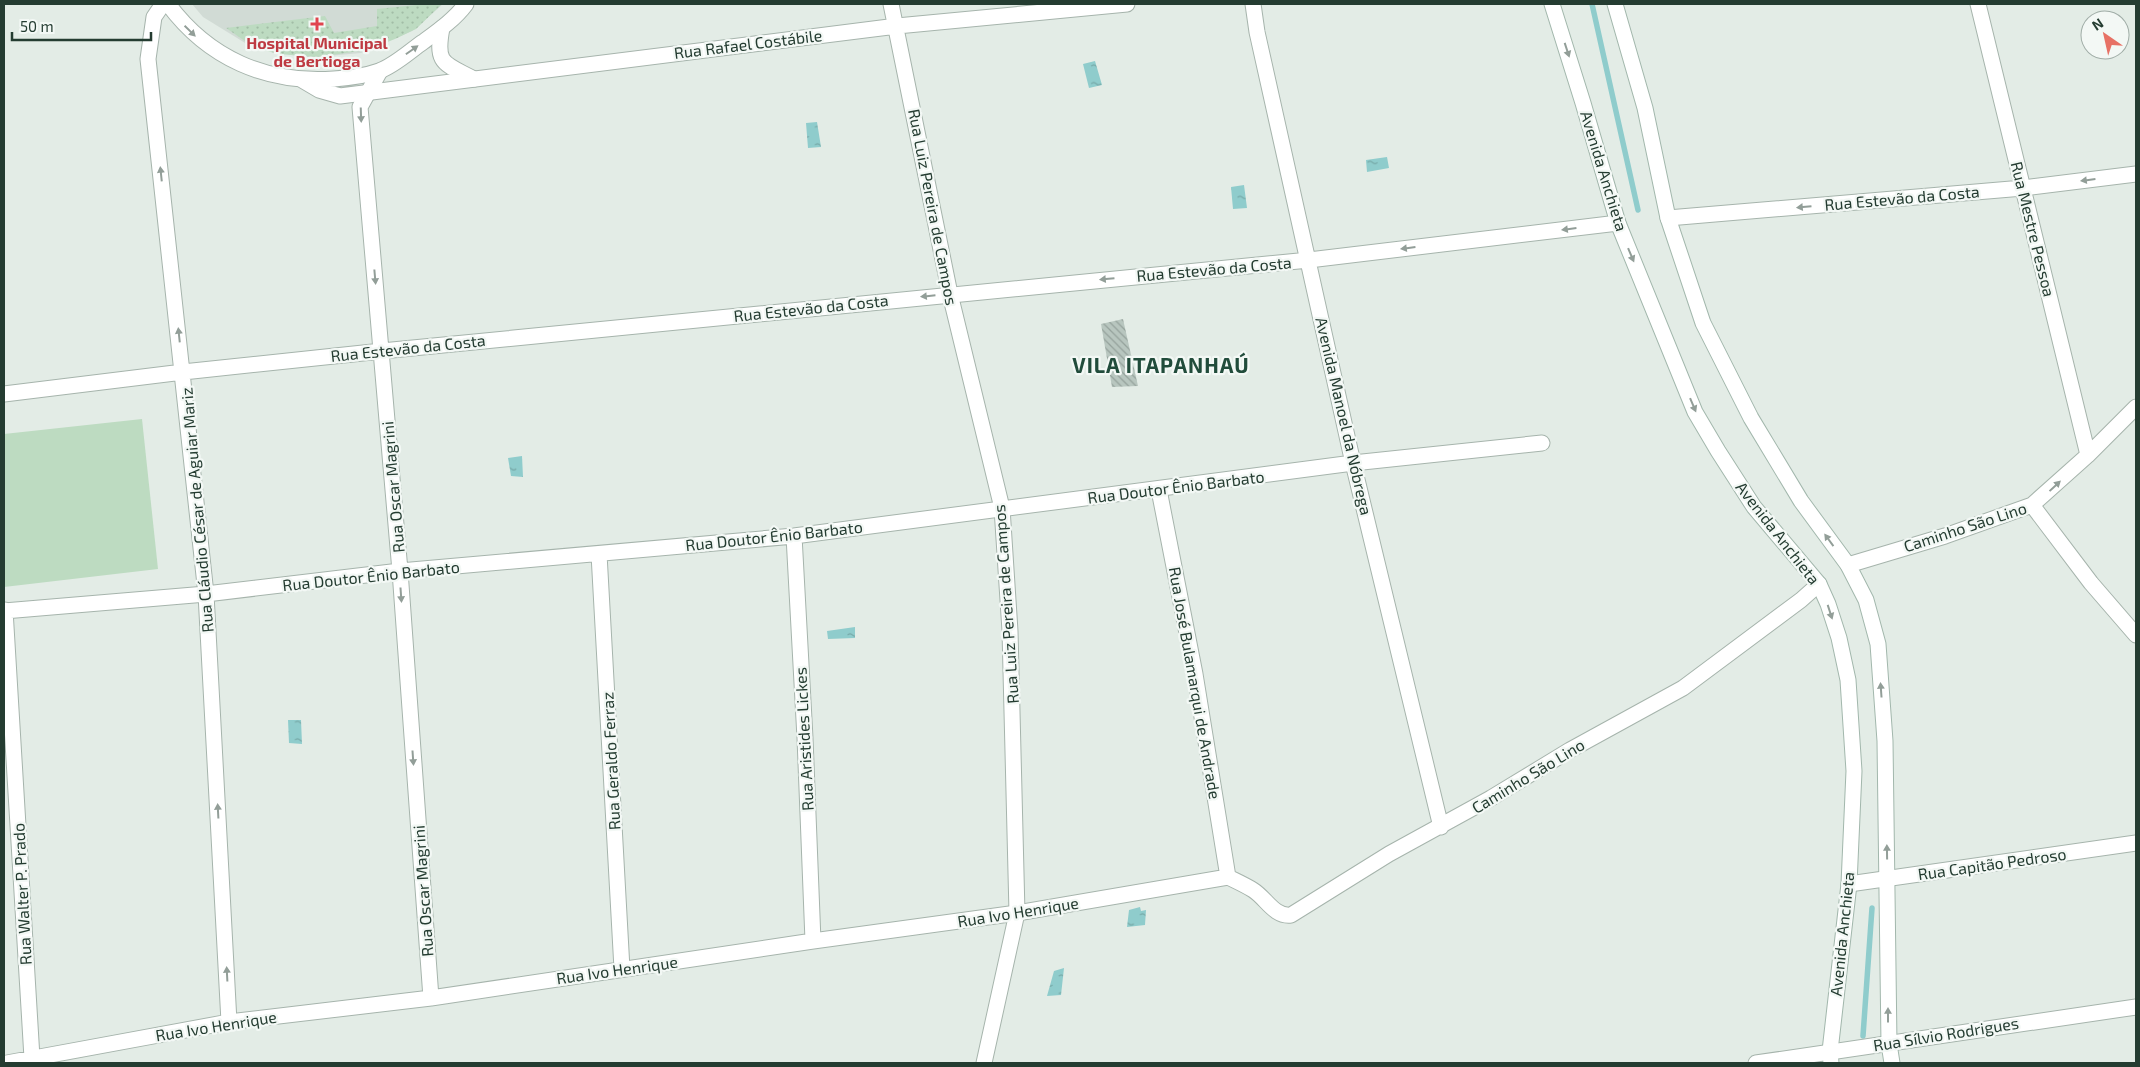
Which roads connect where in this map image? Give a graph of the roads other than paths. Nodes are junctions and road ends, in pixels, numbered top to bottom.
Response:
1 (164, 4) edge
2 (168, 4) edge
3 (466, 4) edge
4 (891, 4) edge
5 (1127, 4) edge
6 (1253, 4) edge
7 (1552, 4) edge
8 (1615, 4) edge
9 (1978, 4) edge
10 (897, 26) junction
11 (442, 28) junction
12 (380, 71) junction
13 (474, 79) junction
14 (302, 80) junction
15 (369, 92) junction
16 (2136, 174) edge
17 (2023, 188) junction
18 (1668, 218) junction
19 (1618, 224) junction
20 (1309, 260) junction
21 (950, 294) junction
22 (382, 351) junction
23 (183, 372) junction
24 (4, 394) edge
25 (2136, 407) edge
26 (1542, 443) dead end
27 (2088, 455) junction
28 (1353, 463) junction
29 (1159, 490) junction
30 (2032, 505) junction
31 (1002, 508) junction
32 (794, 536) junction
33 (599, 554) junction
34 (1848, 566) junction
35 (400, 571) junction
36 (1819, 584) junction
37 (206, 594) junction
38 (4, 610) edge
39 (2136, 635) edge
40 (1441, 827) junction
41 (2136, 842) edge
42 (1228, 877) junction
43 (1887, 879) junction
44 (1849, 884) junction
45 (1017, 913) junction
46 (813, 941) junction
47 (622, 969) junction
48 (430, 998) junction
49 (2136, 1007) edge
50 (230, 1022) junction
51 (1889, 1044) junction
52 (1831, 1057) edge
53 (32, 1058) junction
54 (7, 1063) edge
55 (984, 1063) edge
56 (1756, 1063) edge
57 (1892, 1063) edge

23 -> 1 street, Rua Cláudio César de Aguiar Mariz
2 -> 14 street
3 - 11 street
4 - 10 street, Rua Luiz Pereira de Campos
5 - 10 street, Rua Rafael Costábile
6 - 20 street, Avenida Manoel da Nóbrega
7 -> 19 street, Avenida Anchieta
8 - 18 street
9 - 17 street, Rua Mestre Pessoa
10 - 13 street, Rua Rafael Costábile
10 - 21 street, Rua Luiz Pereira de Campos
12 -> 11 street
11 - 13 street
12 - 14 street
12 - 15 street, Rua Oscar Magrini
13 - 15 street, Rua Rafael Costábile
14 - 15 street, Rua Rafael Costábile
15 -> 22 street, Rua Oscar Magrini
16 -> 17 street, Rua Estevão da Costa
17 -> 18 street, Rua Estevão da Costa
17 - 27 street, Rua Mestre Pessoa
34 -> 18 street
19 -> 20 street, Rua Estevão da Costa
19 -> 36 street, Avenida Anchieta
20 -> 21 street, Rua Estevão da Costa
20 - 28 street, Avenida Manoel da Nóbrega
21 -> 22 street, Rua Estevão da Costa
21 - 31 street, Rua Luiz Pereira de Campos
22 - 23 street, Rua Estevão da Costa
22 - 35 street, Rua Oscar Magrini
23 - 24 street, Rua Estevão da Costa
23 - 37 street, Rua Cláudio César de Aguiar Mariz
25 - 27 street, Caminho São Lino
26 - 28 street, Rua Doutor Ênio Barbato
30 -> 27 street, Caminho São Lino
28 - 29 street, Rua Doutor Ênio Barbato
28 - 40 street, Avenida Manoel da Nóbrega
29 - 31 street, Rua Doutor Ênio Barbato
29 - 42 street, Rua José Bulamarqui de Andrade
30 - 34 street, Caminho São Lino
30 - 39 street
31 - 32 street, Rua Doutor Ênio Barbato
31 - 45 street, Rua Luiz Pereira de Campos
32 - 33 street, Rua Doutor Ênio Barbato
32 - 46 street, Rua Aristides Lickes
33 - 35 street, Rua Doutor Ênio Barbato
33 - 47 street, Rua Geraldo Ferraz
43 -> 34 street
35 - 37 street, Rua Doutor Ênio Barbato
35 -> 48 street, Rua Oscar Magrini
36 - 40 street, Caminho São Lino
36 -> 44 street, Avenida Anchieta
37 - 38 street, Rua Doutor Ênio Barbato
50 -> 37 street, Rua Cláudio César de Aguiar Mariz
38 - 53 street, Rua Walter P. Prado
40 - 42 street, Caminho São Lino
41 - 43 street, Rua Capitão Pedroso
42 - 45 street, Rua Ivo Henrique
43 - 44 street, Rua Capitão Pedroso
51 -> 43 street
44 - 52 street, Avenida Anchieta
45 - 46 street, Rua Ivo Henrique
45 - 55 street, Rua Luiz Pereira de Campos
46 - 47 street, Rua Ivo Henrique
47 - 48 street, Rua Ivo Henrique
48 - 50 street, Rua Ivo Henrique
49 - 51 street, Rua Sílvio Rodrigues
50 - 53 street, Rua Ivo Henrique
51 - 52 street, Rua Sílvio Rodrigues
51 - 57 street
52 - 56 street, Rua Sílvio Rodrigues
53 - 54 street, Rua Ivo Henrique

